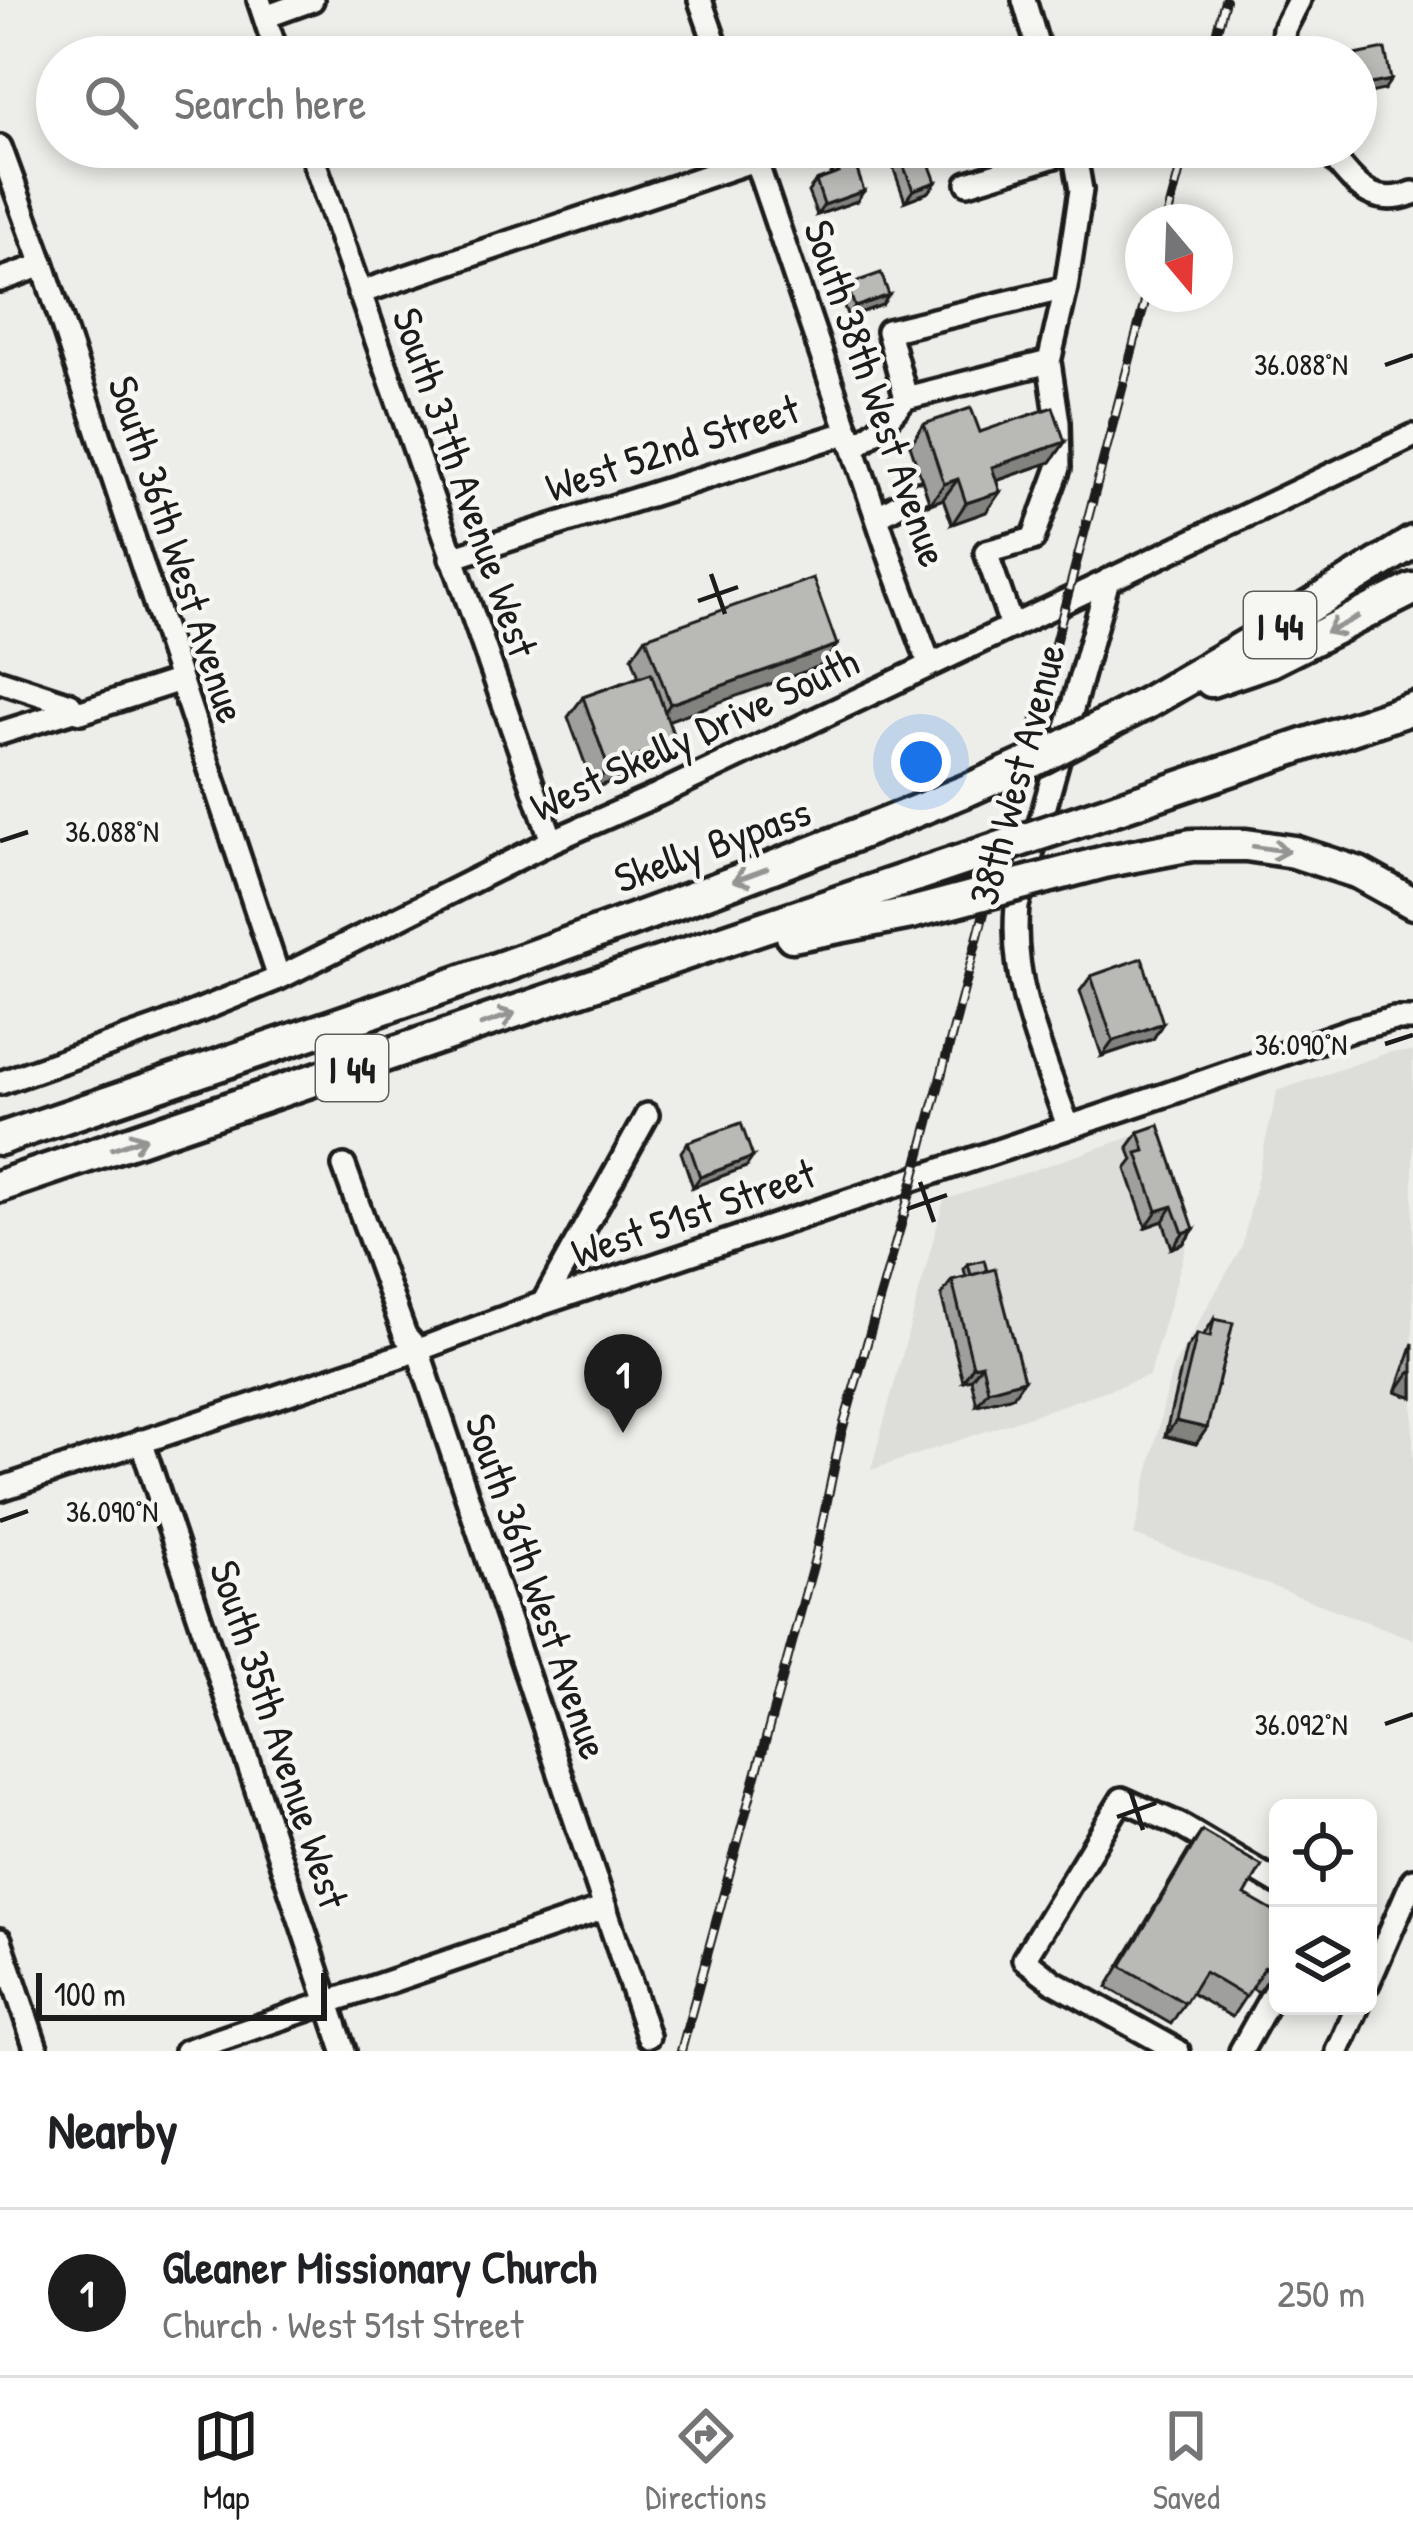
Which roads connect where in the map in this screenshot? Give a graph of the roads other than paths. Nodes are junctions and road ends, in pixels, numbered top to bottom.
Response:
1 (312, 0) edge
2 (700, 0) edge
3 (1024, 0) edge
4 (1299, 0) edge
5 (262, 8) edge
6 (713, 36) edge
7 (1035, 36) edge
8 (1283, 36) edge
9 (0, 147) edge
10 (316, 168) edge
11 (713, 168) edge
12 (758, 168) edge
13 (1016, 168) edge
14 (1077, 168) edge
15 (1343, 168) edge
16 (968, 183) dead end
17 (1413, 193) edge
18 (43, 265) junction
19 (0, 280) edge
20 (1066, 288) junction
21 (359, 293) junction
22 (1049, 362) junction
23 (906, 398) junction
24 (1413, 436) edge
25 (852, 440) junction
26 (919, 494) dead end
27 (877, 517) junction
28 (1413, 542) edge
29 (451, 558) junction
30 (1108, 580) junction
31 (1413, 590) edge
32 (1012, 627) junction
33 (930, 665) junction
34 (180, 680) junction
35 (0, 681) edge
36 (1145, 704) junction
37 (1413, 708) edge
38 (74, 710) junction
39 (1413, 722) edge
40 (0, 733) edge
41 (1331, 736) junction
42 (552, 842) junction
43 (1413, 903) edge
44 (686, 956) junction
45 (279, 977) junction
46 (1413, 1019) edge
47 (0, 1083) edge
48 (647, 1115) dead end
49 (1068, 1126) junction
50 (0, 1139) edge
51 (344, 1166) dead end
52 (6, 1186) edge
53 (543, 1303) junction
54 (418, 1350) junction
55 (142, 1441) junction
56 (0, 1490) edge
57 (1269, 1878) edge
58 (1413, 1880) edge
59 (605, 1908) junction
60 (1377, 1937) edge
61 (0, 1940) edge
62 (1269, 2001) edge
63 (328, 2003) junction
64 (1354, 2015) edge
65 (648, 2036) dead end
66 (37, 2051) edge
67 (186, 2051) edge
68 (344, 2051) edge
69 (1178, 2051) edge
70 (1241, 2051) edge
71 (1338, 2051) edge

1 - 5 street
2 - 6 street
3 - 7 street
4 - 8 street
9 - 18 street, South 36th West Avenue
10 - 21 street, South 37th Avenue West
11 - 21 street
12 - 25 street, South 38th West Avenue
13 - 16 street
14 - 20 street
15 - 17 street
18 - 19 street
18 - 34 street, South 36th West Avenue
20 - 22 street
20 - 23 street
21 - 29 street, South 37th Avenue West
22 - 23 street
22 - 32 street
23 - 25 street
24 - 30 street, West Skelly Drive South
25 - 27 street, South 38th West Avenue
25 - 29 street, West 52nd Street
26 - 27 street
27 - 33 street, South 38th West Avenue
28 - 36 highway, Skelly Bypass / I 44
29 - 42 street, South 37th Avenue West
30 - 32 street, West Skelly Drive South
30 - 49 street, 38th West Avenue
31 -> 36 highway
32 - 33 street, West Skelly Drive South
33 - 42 street, West Skelly Drive South
34 - 38 street
34 - 45 street, South 36th West Avenue
35 - 38 street
36 -> 50 highway, Skelly Bypass / I 44, bridge
37 - 41 highway, I 44
38 - 40 street
39 - 41 highway
41 - 44 highway, I 44, bridge
42 - 45 street, West Skelly Drive South
44 -> 43 highway, bridge
52 -> 44 highway, I 44
45 - 47 street, West Skelly Drive South
46 - 49 street, West 51st Street
48 - 53 street
49 - 53 street, West 51st Street
51 - 54 street, South 36th West Avenue
53 - 54 street, West 51st Street
54 - 55 street, West 51st Street
54 - 59 street, South 36th West Avenue
55 - 56 street, West 51st Street
55 - 63 street, South 35th Avenue West
57 - 69 street
58 - 60 street
59 - 63 street
59 - 65 street, South 36th West Avenue
61 - 66 street
62 - 70 street
63 - 67 street
63 - 68 street, South 35th Avenue West
64 - 71 street

